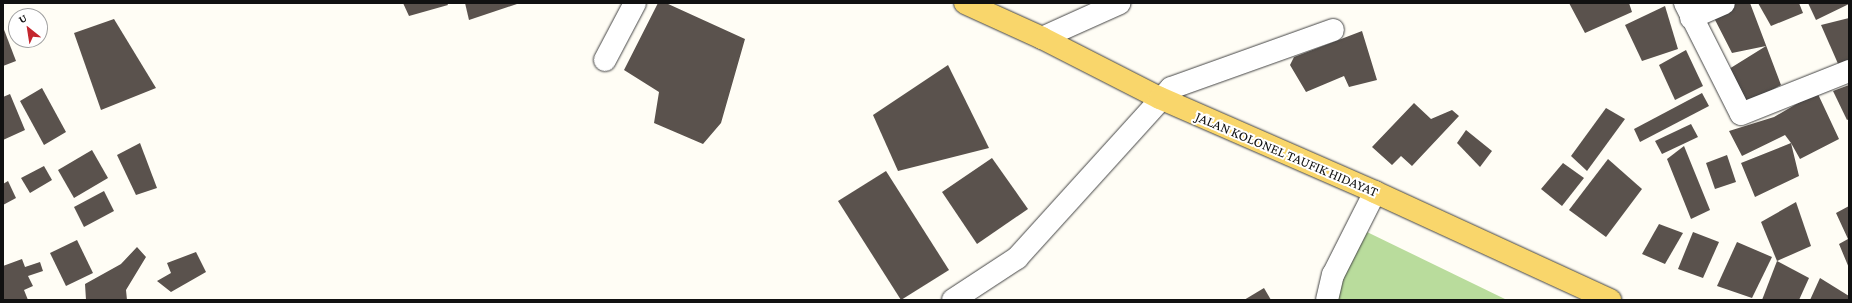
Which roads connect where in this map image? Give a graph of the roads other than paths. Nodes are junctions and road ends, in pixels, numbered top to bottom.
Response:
1 (635, 3) edge
2 (965, 3) edge
3 (1120, 3) edge
4 (1724, 3) edge
5 (1688, 10) edge
6 (1332, 30) dead end
7 (1042, 38) junction
8 (605, 60) dead end
9 (1849, 71) edge
10 (1160, 98) junction
11 (1375, 192) junction
12 (953, 300) edge
13 (1327, 300) edge
14 (1610, 300) edge

1 - 8 street
2 - 7 main road, JALAN KOLONEL TAUFIK HIDAYAT
3 - 7 street
4 - 5 street
5 - 9 street
6 - 10 street
7 - 10 main road, JALAN KOLONEL TAUFIK HIDAYAT
10 - 11 main road, JALAN KOLONEL TAUFIK HIDAYAT
10 - 12 street
11 - 13 street
11 - 14 main road, JALAN KOLONEL TAUFIK HIDAYAT

